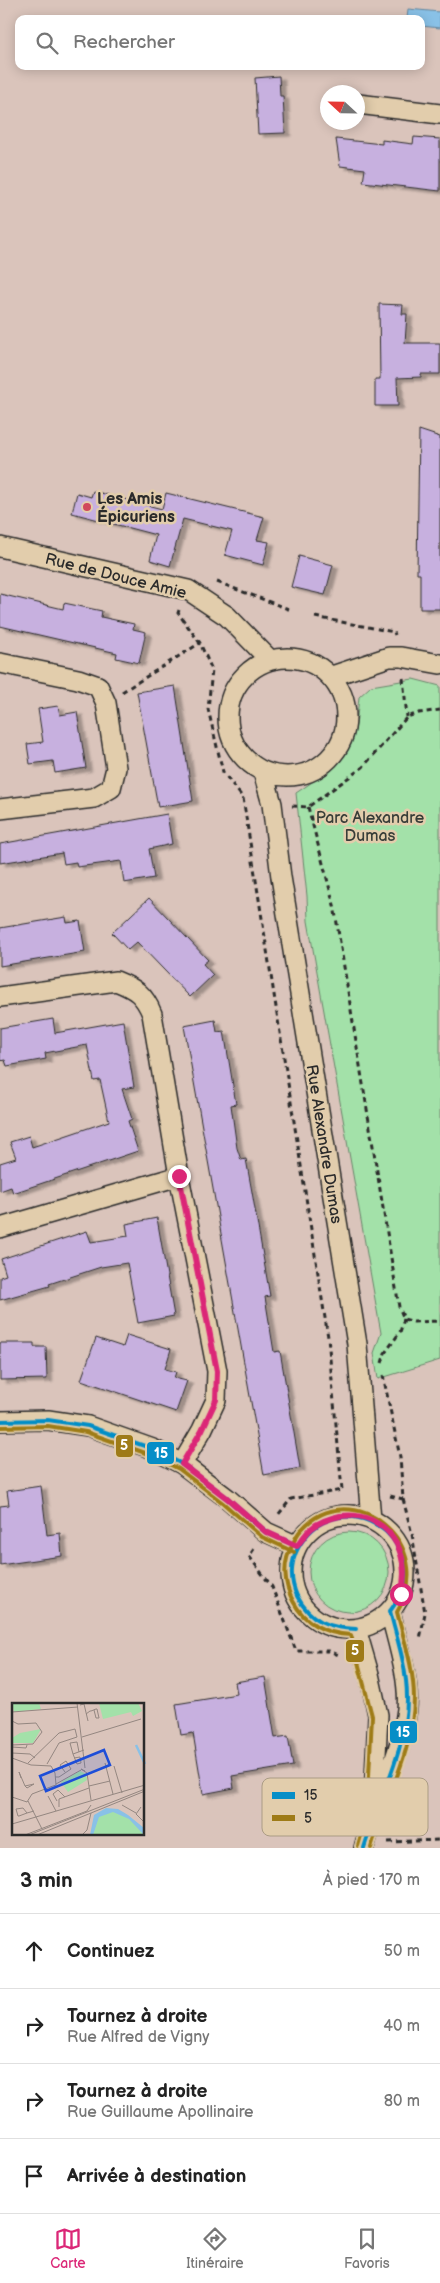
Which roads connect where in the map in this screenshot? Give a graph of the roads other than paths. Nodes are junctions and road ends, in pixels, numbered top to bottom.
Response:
1 (365, 105) edge
2 (440, 114) edge
3 (0, 547) edge
4 (269, 659) junction
5 (0, 663) edge
6 (440, 664) edge
7 (332, 676) junction
8 (263, 772) junction
9 (0, 809) edge
10 (0, 997) edge
11 (179, 1176) junction
12 (0, 1228) edge
13 (0, 1421) edge
14 (182, 1464) junction
15 (370, 1520) junction
16 (297, 1546) junction
17 (390, 1611) junction
18 (356, 1629) junction
19 (375, 1778) edge
20 (387, 1778) edge

1 - 2 street
3 - 4 street, Rue de Douce Amie
4 - 7 street
4 - 8 street
5 - 9 street
6 - 7 street
7 - 8 street
8 - 15 street, Rue Alexandre Dumas
10 - 11 street
11 - 12 street
11 - 14 street
13 - 14 street
14 - 16 street
15 - 16 street
15 - 17 street
16 - 18 street
17 - 18 street
17 - 20 street
18 - 19 street

